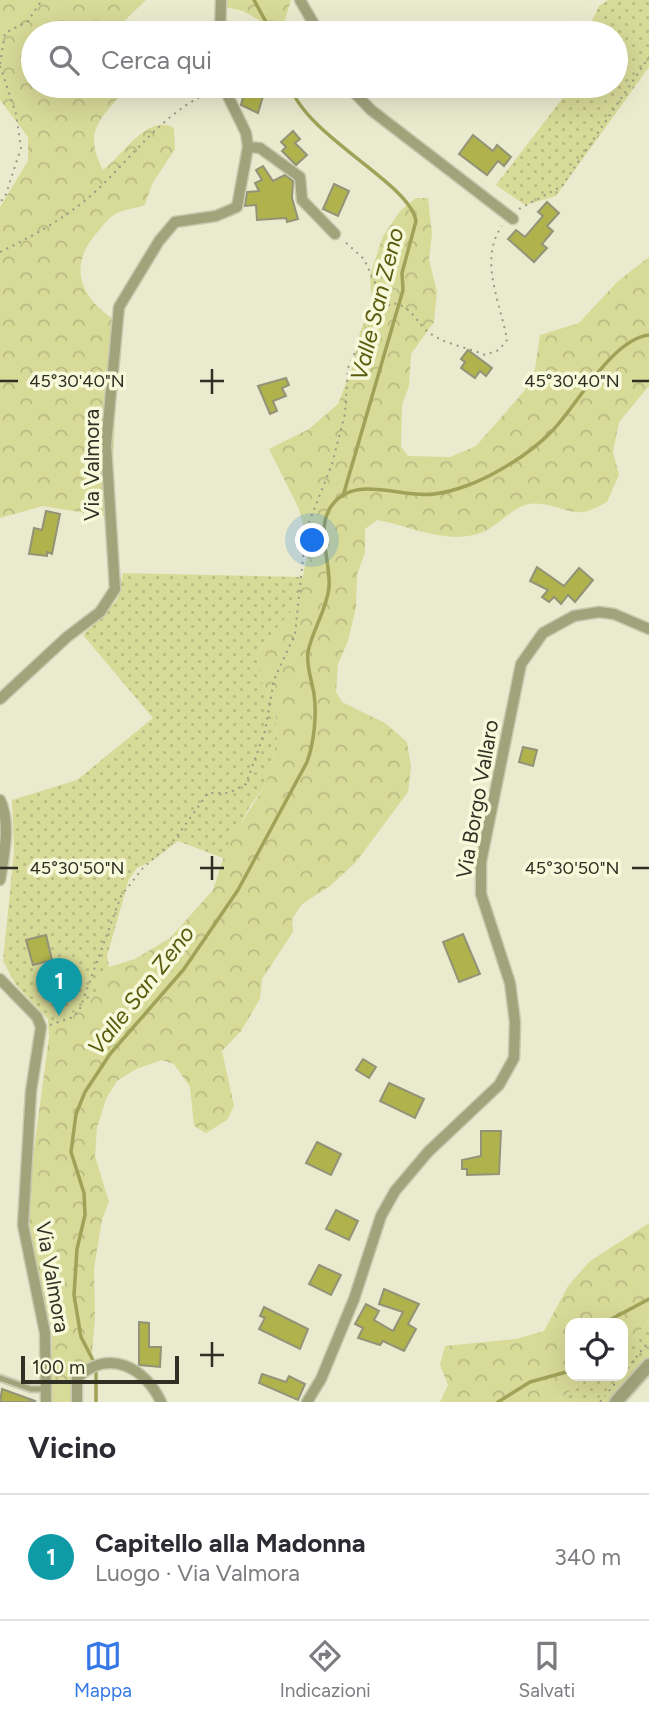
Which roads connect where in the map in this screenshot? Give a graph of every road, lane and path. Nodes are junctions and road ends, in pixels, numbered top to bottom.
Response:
1 (42, 0) edge
2 (221, 0) edge
3 (300, 0) edge
4 (28, 21) edge
5 (220, 21) edge
6 (312, 21) edge
7 (21, 25) edge
8 (649, 57) edge
9 (0, 65) edge
10 (628, 88) edge
11 (202, 98) edge
12 (229, 98) edge
13 (360, 98) edge
14 (621, 98) edge
15 (248, 147) junction
16 (0, 202) edge
17 (512, 218) junction
18 (335, 234) joint
19 (0, 252) edge
20 (368, 325) junction
21 (649, 629) edge
22 (0, 699) edge
23 (0, 800) edge
24 (0, 880) edge
25 (0, 979) edge
26 (41, 1027) junction
27 (649, 1341) edge
28 (649, 1364) edge
29 (628, 1367) edge
30 (0, 1378) edge
31 (617, 1381) edge
32 (46, 1389) junction
33 (46, 1402) edge
34 (77, 1402) edge
35 (161, 1402) edge
36 (306, 1402) edge
37 (600, 1402) edge
38 (616, 1402) edge

1 - 4 path
2 - 5 street
3 - 6 street
7 - 9 path
8 - 10 path
9 - 16 path
11 - 19 path
12 - 15 street, Via Valmora
13 - 17 street
14 - 17 path
15 - 18 street
15 - 22 street, Via Valmora
17 - 20 path
18 - 20 path
20 - 26 path
21 - 36 street, Via Borgo Vallaro
23 - 24 street
25 - 26 street
26 - 32 street, Via Valmora
27 - 29 path
28 - 38 street
30 - 32 lane
31 - 37 path
32 - 33 street, Via Valmora
34 - 35 street

